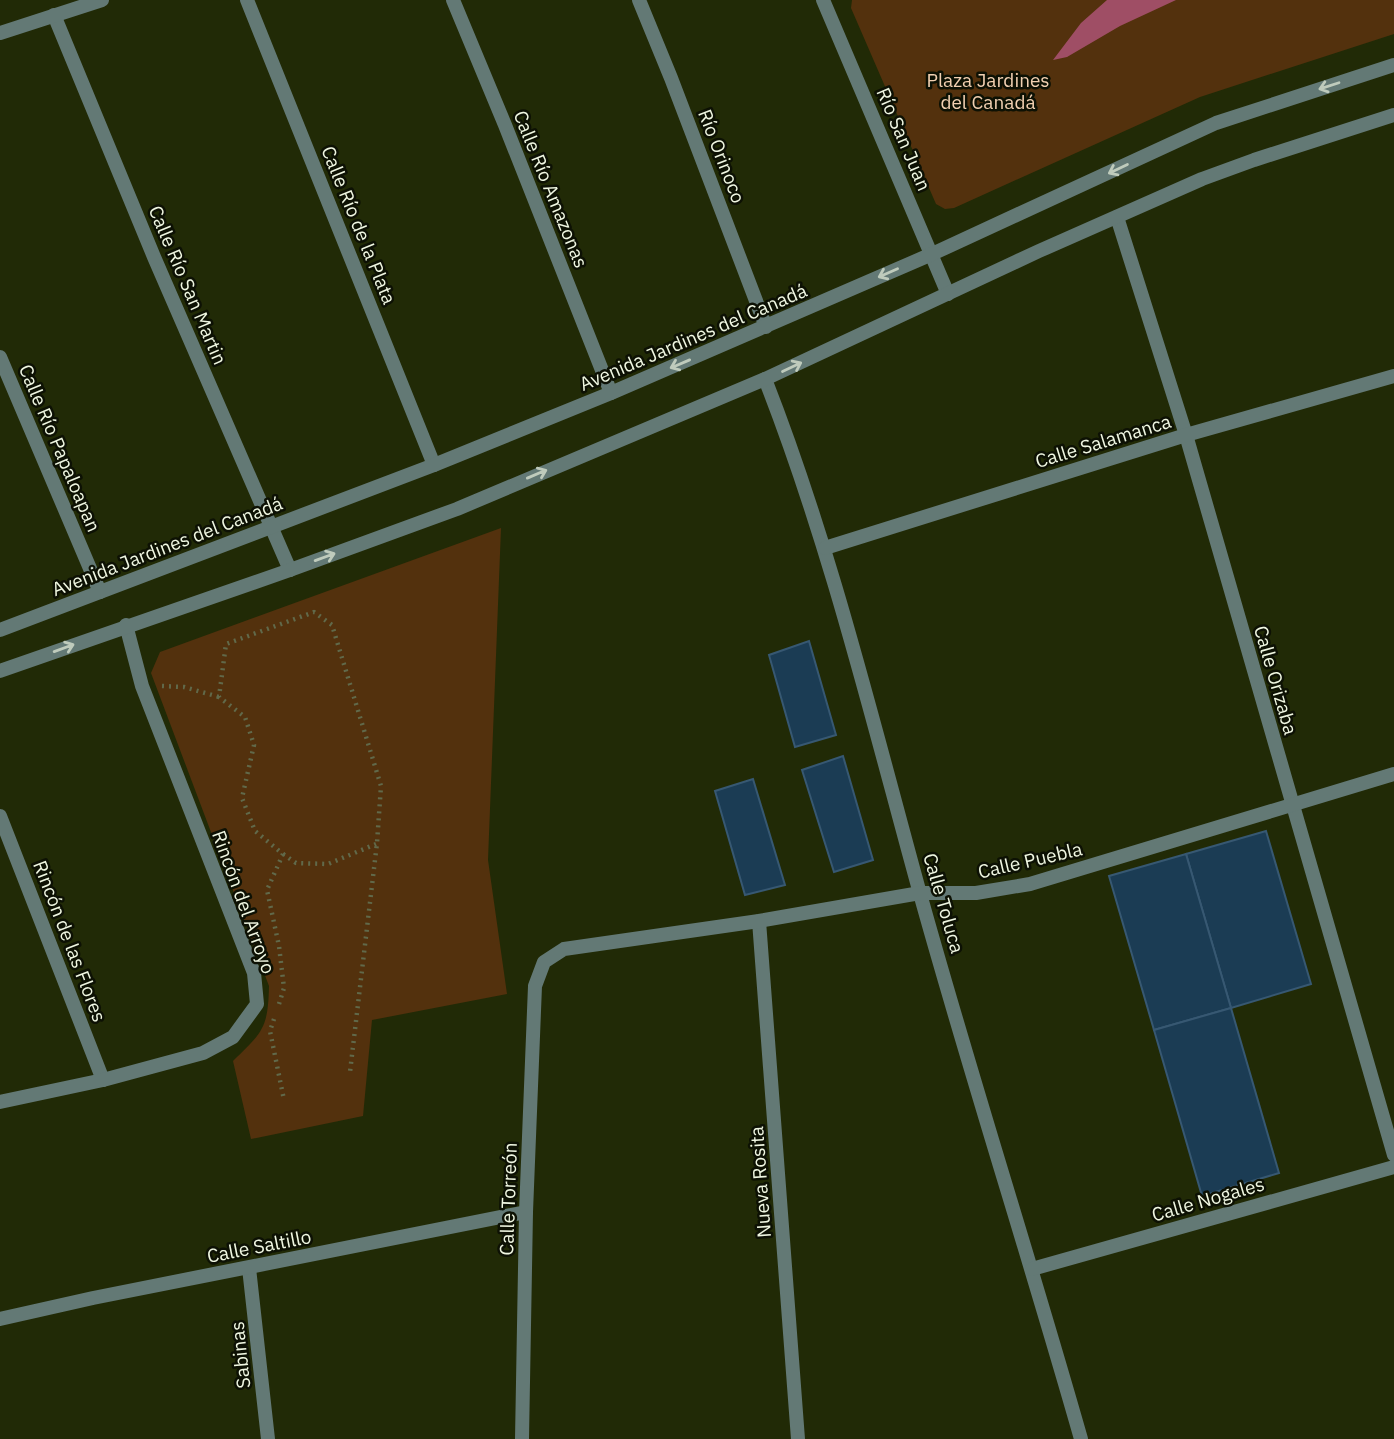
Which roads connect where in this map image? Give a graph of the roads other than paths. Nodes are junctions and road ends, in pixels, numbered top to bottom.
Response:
1 (102, 0) edge
2 (247, 0) edge
3 (453, 0) edge
4 (639, 0) edge
5 (824, 0) edge
6 (54, 15) junction
7 (0, 33) edge
8 (1393, 70) edge
9 (1394, 115) edge
10 (1117, 217) junction
11 (932, 254) junction
12 (948, 294) junction
13 (766, 327) junction
14 (0, 357) edge
15 (1394, 376) edge
16 (765, 379) junction
17 (611, 393) junction
18 (1186, 435) junction
19 (434, 466) junction
20 (272, 528) junction
21 (825, 548) junction
22 (290, 570) junction
23 (100, 592) junction
24 (126, 625) junction
25 (0, 630) edge
26 (0, 671) edge
27 (1394, 774) edge
28 (1292, 804) junction
29 (0, 816) edge
30 (920, 893) junction
31 (759, 921) junction
32 (544, 962) joint
33 (103, 1080) junction
34 (0, 1102) edge
35 (1394, 1155) edge
36 (1394, 1167) edge
37 (526, 1212) junction
38 (249, 1268) junction
39 (1032, 1269) junction
40 (0, 1319) edge
41 (268, 1439) edge
42 (522, 1439) edge
43 (798, 1439) edge
44 (1082, 1439) edge

1 - 6 street
2 - 19 street, Calle Río de la Plata
3 - 17 street, Calle Río Amazonas
4 - 13 street, Río Orinoco
5 - 11 street, Río San Juan
6 - 7 street
6 - 20 street, Calle Río San Martin
8 -> 11 street, Avenida Jardines del Canadá
9 - 10 street
10 - 12 street
10 - 18 street, Calle Orizaba
11 - 12 street, Río San Juan
11 -> 13 street, Avenida Jardines del Canadá
16 -> 12 street
13 -> 17 street, Avenida Jardines del Canadá
14 - 23 street, Calle Río Papaloapan
15 - 18 street, Calle Salamanca
16 - 21 street, Calle Toluca
22 -> 16 street
17 - 19 street, Avenida Jardines del Canadá
18 - 21 street, Calle Salamanca
18 - 28 street, Calle Orizaba
19 - 20 street, Avenida Jardines del Canadá
20 - 22 street, Calle Río San Martin
20 - 23 street, Avenida Jardines del Canadá
21 - 30 street, Calle Toluca
22 - 24 street
23 - 25 street, Avenida Jardines del Canadá
26 -> 24 street
24 - 33 street, Rincón del Arroyo
27 - 28 street, Calle Puebla
28 - 30 street, Calle Puebla
28 - 35 street, Calle Orizaba
29 - 33 street, Rincón de las Flores
30 - 31 street, Calle Puebla
30 - 39 street, Calle Toluca
31 - 32 street, Calle Puebla
31 - 43 street, Nueva Rosita
32 - 37 street, Calle Torreón
33 - 34 street, Rincón del Arroyo
36 - 39 street, Calle Nogales
37 - 38 street, Calle Saltillo
37 - 42 street, Calle Torreón
38 - 40 street, Calle Saltillo
38 - 41 street, Sabinas
39 - 44 street, Calle Toluca

